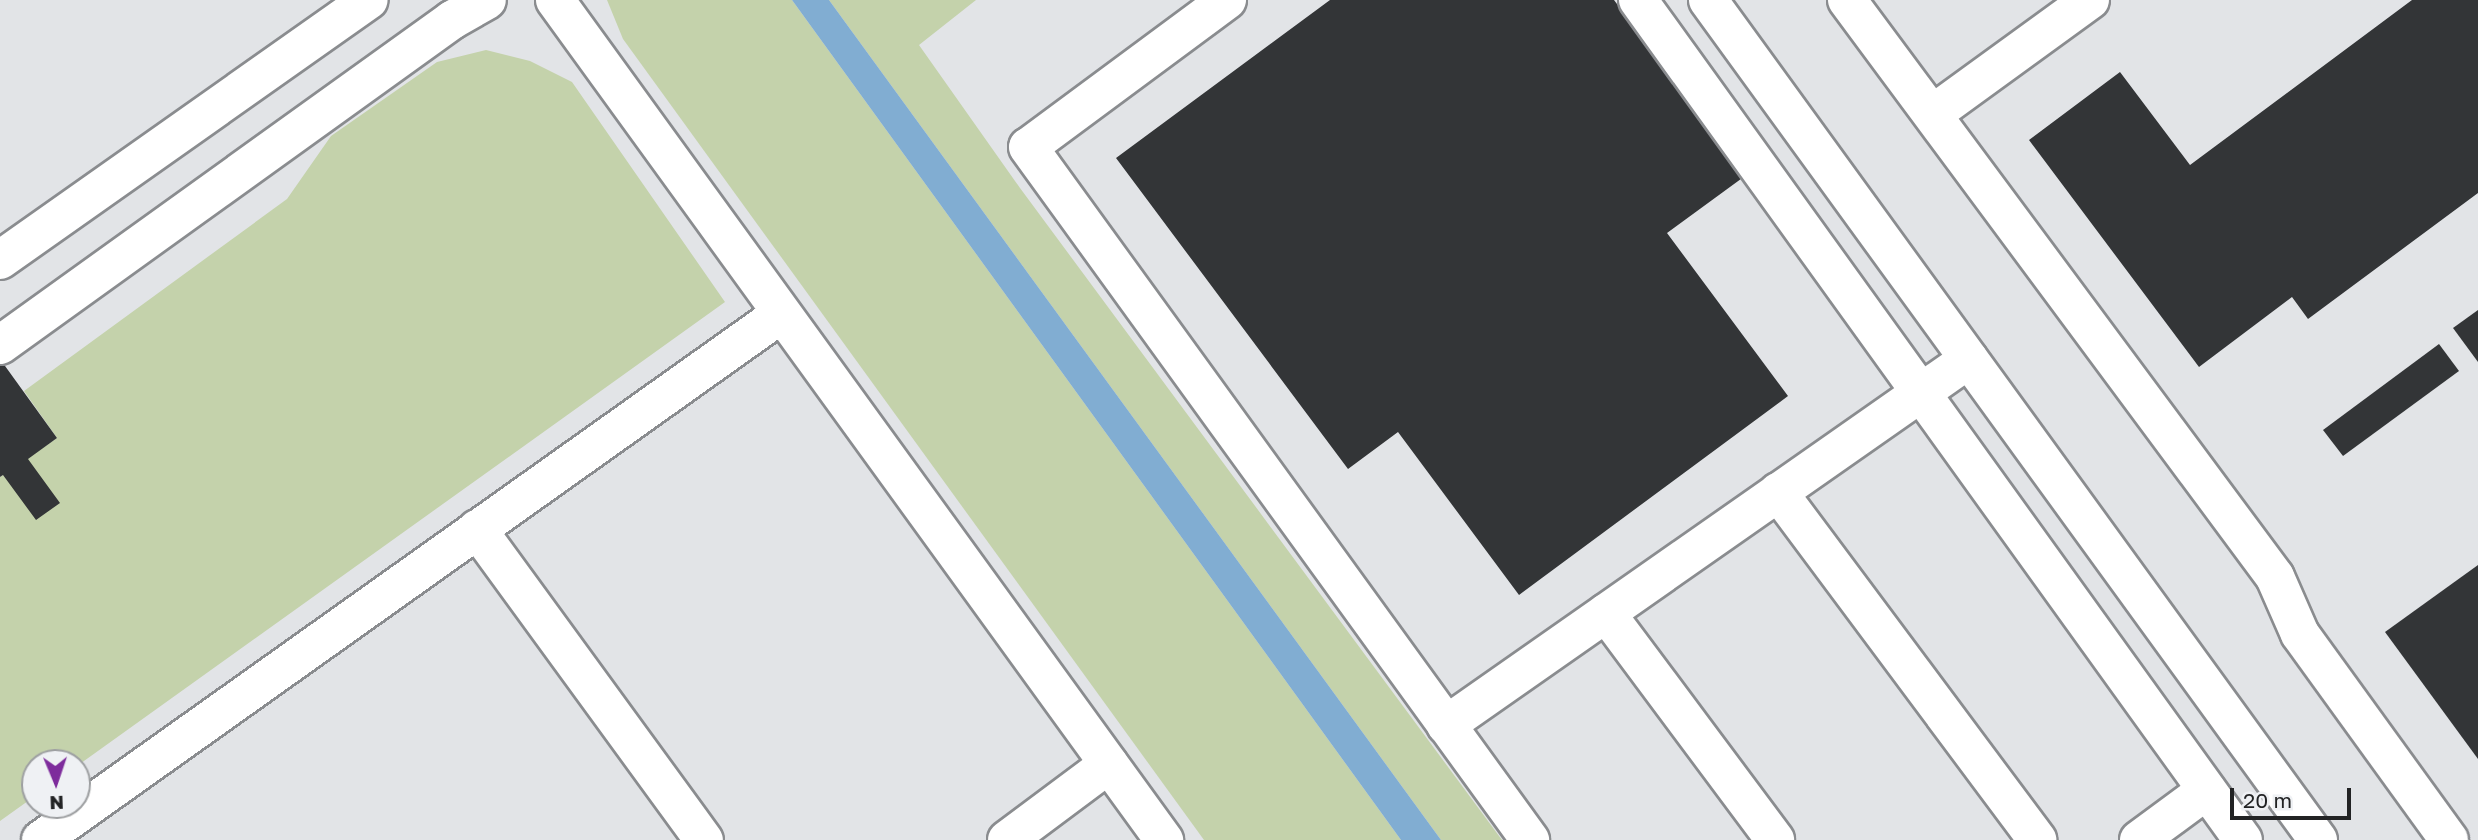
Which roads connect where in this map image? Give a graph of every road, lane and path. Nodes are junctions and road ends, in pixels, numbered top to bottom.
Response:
1 (368, 0) edge
2 (487, 0) edge
3 (555, 0) edge
4 (1227, 0) edge
5 (1637, 0) edge
6 (1709, 0) edge
7 (1847, 0) edge
8 (2090, 0) edge
9 (1933, 114) junction
10 (0, 260) edge
11 (781, 314) junction
12 (0, 345) edge
13 (1969, 359) junction
14 (1920, 392) junction
15 (1778, 492) junction
16 (477, 529) junction
17 (1606, 613) junction
18 (1446, 725) junction
19 (1109, 764) junction
20 (2207, 790) junction
21 (41, 840) edge
22 (704, 840) edge
23 (1007, 840) edge
24 (1164, 840) edge
25 (1530, 840) edge
26 (1775, 840) edge
27 (2037, 840) edge
28 (2139, 840) edge
29 (2243, 840) edge
30 (2318, 840) edge
31 (2449, 840) edge

1 - 10 lane
2 - 12 lane
3 - 11 lane
4 - 18 lane
5 - 14 lane
6 - 13 lane
7 - 9 lane
8 - 9 lane
9 - 31 lane
11 - 16 lane
11 - 19 lane
13 - 14 lane
13 - 30 lane
14 - 15 lane
14 - 20 lane
15 - 17 lane
15 - 27 lane
16 - 21 lane
16 - 22 lane
17 - 18 lane
17 - 26 lane
18 - 25 lane
19 - 23 lane
19 - 24 lane
20 - 28 lane
20 - 29 lane

